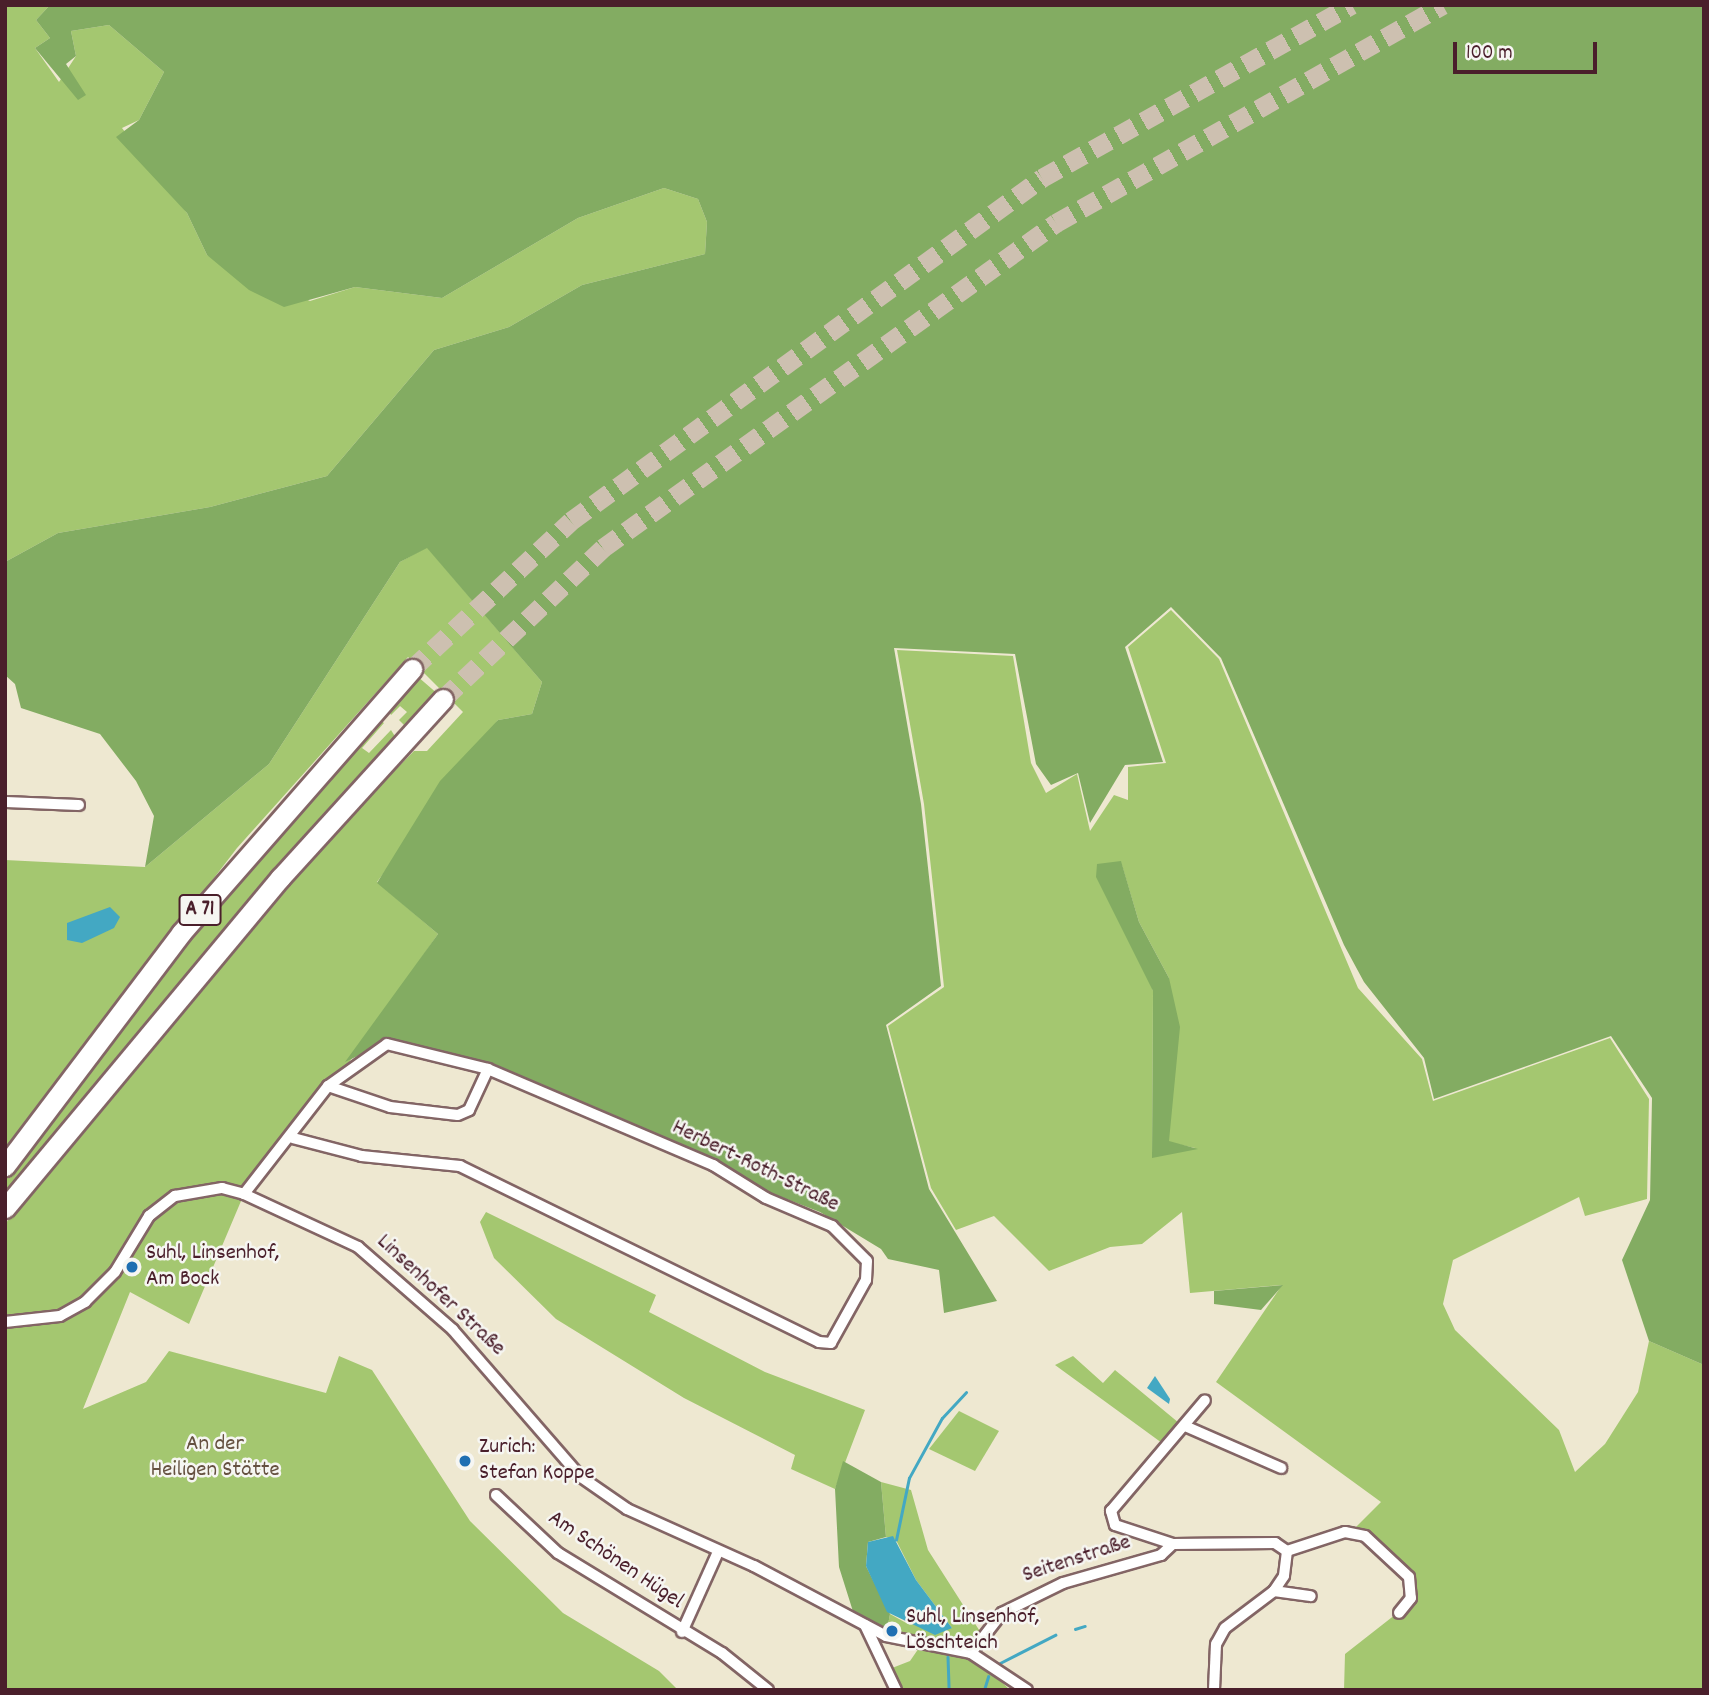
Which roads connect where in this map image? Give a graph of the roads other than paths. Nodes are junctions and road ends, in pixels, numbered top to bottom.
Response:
1 (412, 669) tunnel mouth
2 (443, 699) tunnel mouth
3 (5, 802) edge
4 (79, 805) dead end
5 (488, 1069) junction
6 (328, 1086) junction
7 (293, 1138) junction
8 (5, 1166) edge
9 (243, 1194) junction
10 (5, 1208) edge
11 (5, 1322) edge
12 (1205, 1400) dead end
13 (1185, 1426) junction
14 (1281, 1468) dead end
15 (496, 1495) dead end
16 (1173, 1544) junction
17 (1287, 1551) junction
18 (717, 1553) junction
19 (1274, 1591) junction
20 (1311, 1596) dead end
21 (1399, 1613) dead end
22 (864, 1625) junction
23 (682, 1632) junction
24 (971, 1653) junction
25 (895, 1684) edge
26 (1022, 1689) edge
27 (768, 1690) edge
28 (1214, 1690) edge

1 - 8 highway, A 71
2 - 10 highway, A 71
3 - 4 street
5 - 6 street, Herbert-Roth-Straße
5 - 6 street
5 - 7 street, Herbert-Roth-Straße
6 - 7 street, Herbert-Roth-Straße
7 - 9 street, Herbert-Roth-Straße
9 - 11 street, Linsenhofer Straße
9 - 18 street, Linsenhofer Straße
12 - 13 street, Seitenstraße
13 - 14 street
13 - 16 street, Seitenstraße
15 - 23 street, Am Schönen Hügel
16 - 17 street, Seitenstraße
16 - 24 street, Seitenstraße
17 - 19 street
17 - 21 street
18 - 22 street, Linsenhofer Straße
18 - 23 street, Am Schönen Hügel
19 - 20 street
19 - 28 street
22 - 24 street, Linsenhofer Straße
22 - 25 street
23 - 27 street, Am Schönen Hügel
24 - 26 street, Linsenhofer Straße

